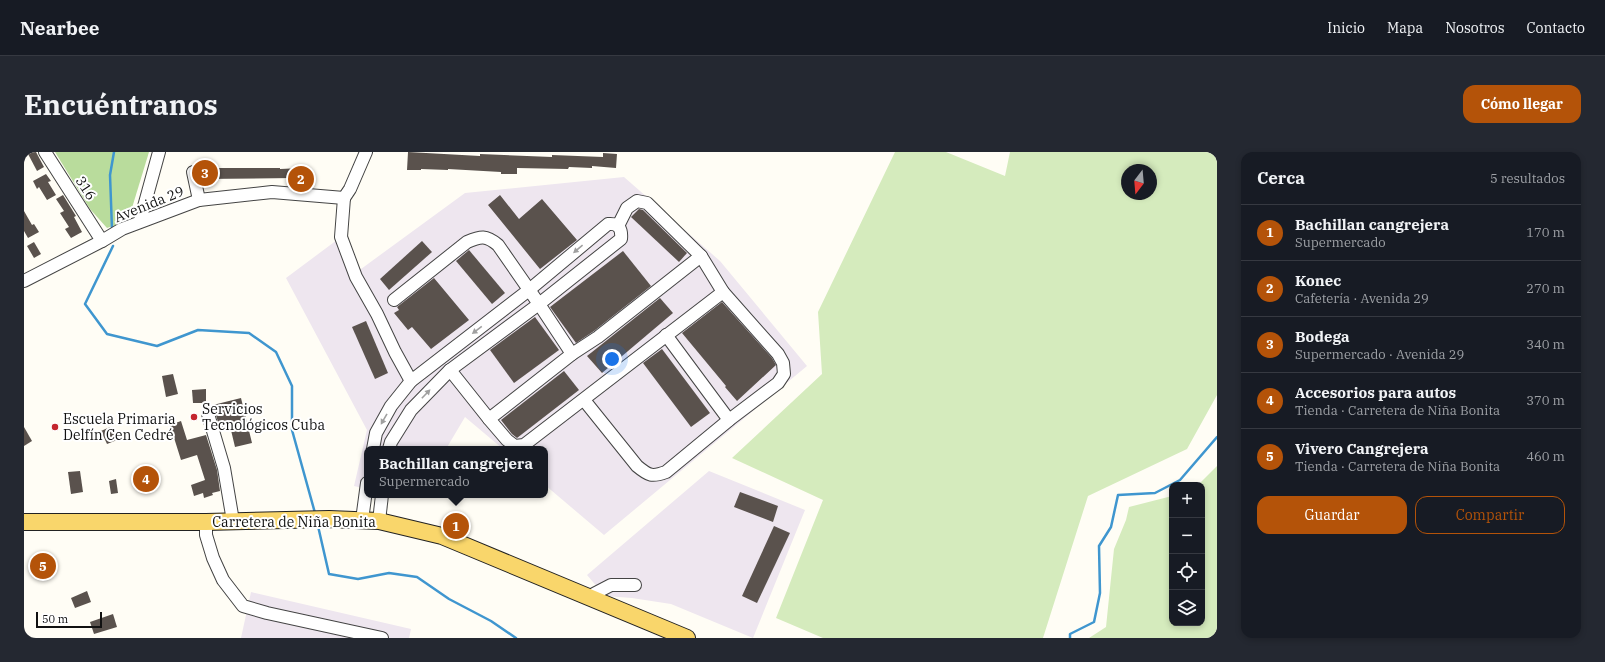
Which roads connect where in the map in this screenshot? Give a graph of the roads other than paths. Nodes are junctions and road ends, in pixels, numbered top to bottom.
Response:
1 (45, 152) edge
2 (160, 152) edge
3 (366, 152) edge
4 (193, 172) dead end
5 (344, 198) junction
6 (199, 200) junction
7 (140, 221) junction
8 (618, 226) junction
9 (102, 241) junction
10 (701, 256) junction
11 (25, 279) edge
12 (529, 290) junction
13 (723, 292) junction
14 (394, 300) dead end
15 (540, 304) junction
16 (666, 336) junction
17 (572, 354) junction
18 (450, 370) junction
19 (411, 381) junction
20 (584, 400) junction
21 (208, 414) dead end
22 (490, 419) junction
23 (729, 420) junction
24 (374, 446) edge
25 (390, 446) edge
26 (365, 498) edge
27 (382, 498) edge
28 (362, 520) junction
29 (233, 521) junction
30 (379, 521) junction
31 (24, 522) edge
32 (206, 522) junction
33 (635, 585) dead end
34 (588, 597) junction
35 (382, 638) edge
36 (686, 638) edge

1 - 9 street, 316
2 - 7 street
3 - 5 street
4 - 6 street
5 - 6 street, Avenida 29
5 - 19 street
6 - 7 street, Avenida 29
7 - 9 street, Avenida 29
8 - 10 street
8 -> 12 street
8 - 15 street
9 - 11 street, Avenida 29
10 - 13 street
10 - 17 street
12 - 14 street
12 - 15 street
12 -> 19 street
13 - 16 street
13 - 23 street
15 - 17 street
15 - 18 street
16 - 20 street
16 - 23 street
17 - 22 street
18 - 22 street
25 -> 18 street
19 -> 24 street
20 - 22 street
20 - 23 street
21 - 29 street
26 - 28 street
27 - 30 street
28 - 29 main road, Carretera de Niña Bonita
28 - 30 main road, Carretera de Niña Bonita
29 - 32 main road, Carretera de Niña Bonita
30 - 34 main road, Carretera de Niña Bonita
31 - 32 main road, Carretera de Niña Bonita
32 - 35 street
33 - 34 street
34 - 36 main road, Carretera de Niña Bonita

